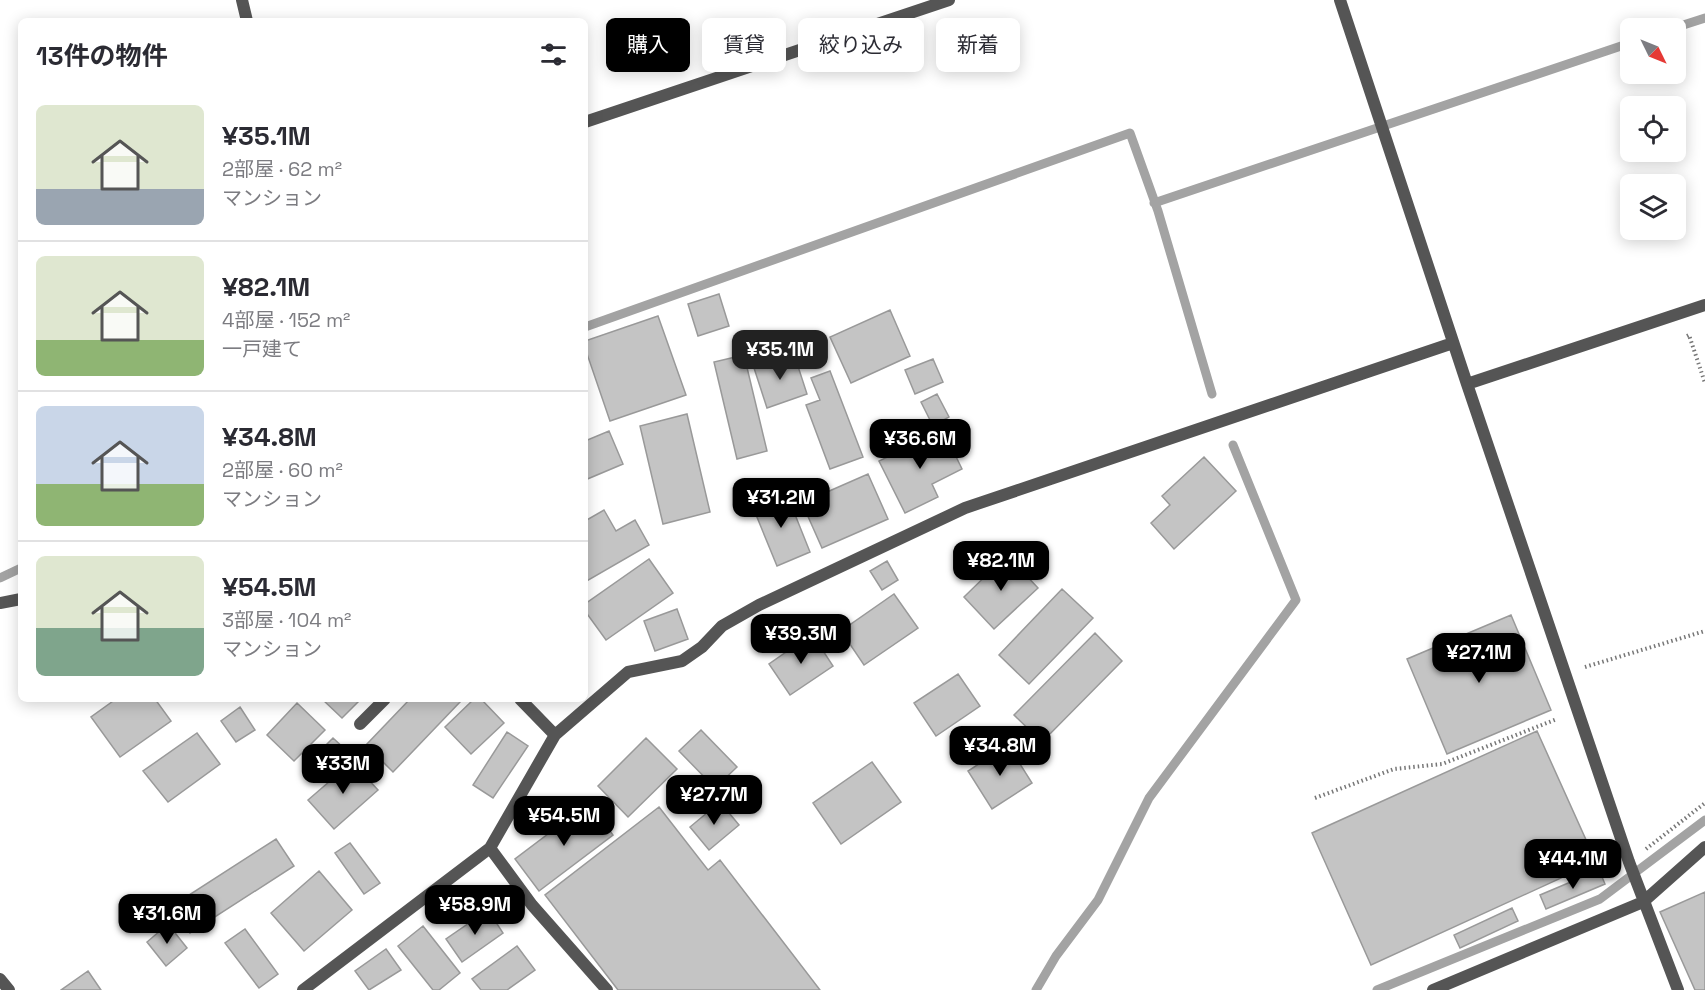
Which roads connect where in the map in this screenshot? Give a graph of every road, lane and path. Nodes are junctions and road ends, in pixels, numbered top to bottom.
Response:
1 (242, 0) edge
2 (949, 0) edge
3 (1340, 0) edge
4 (246, 18) edge
5 (588, 121) edge
6 (1705, 305) edge
7 (1689, 335) dead end
8 (1454, 343) junction
9 (1705, 383) edge
10 (1467, 384) junction
11 (18, 600) edge
12 (0, 603) edge
13 (1705, 631) edge
14 (1565, 673) junction
15 (382, 702) edge
16 (523, 702) edge
17 (1578, 711) junction
18 (360, 724) dead end
19 (555, 735) junction
20 (1316, 798) dead end
21 (1705, 803) edge
22 (1705, 847) edge
23 (490, 848) junction
24 (1629, 862) junction
25 (1643, 902) junction
26 (0, 979) edge
27 (9, 990) edge
28 (303, 990) edge
29 (607, 990) edge
30 (1433, 990) edge
31 (1678, 990) edge

1 - 4 street
2 - 5 street
3 - 8 street
6 - 10 street
7 - 9 path
8 - 10 street
8 - 19 street
10 - 14 street
11 - 12 street
13 - 14 path
14 - 17 street
15 - 18 street
16 - 19 street
17 - 20 path
17 - 24 street
19 - 23 street
21 - 24 path
22 - 25 street
23 - 28 street
23 - 29 street
24 - 25 street
25 - 30 street
25 - 31 street
26 - 27 street

